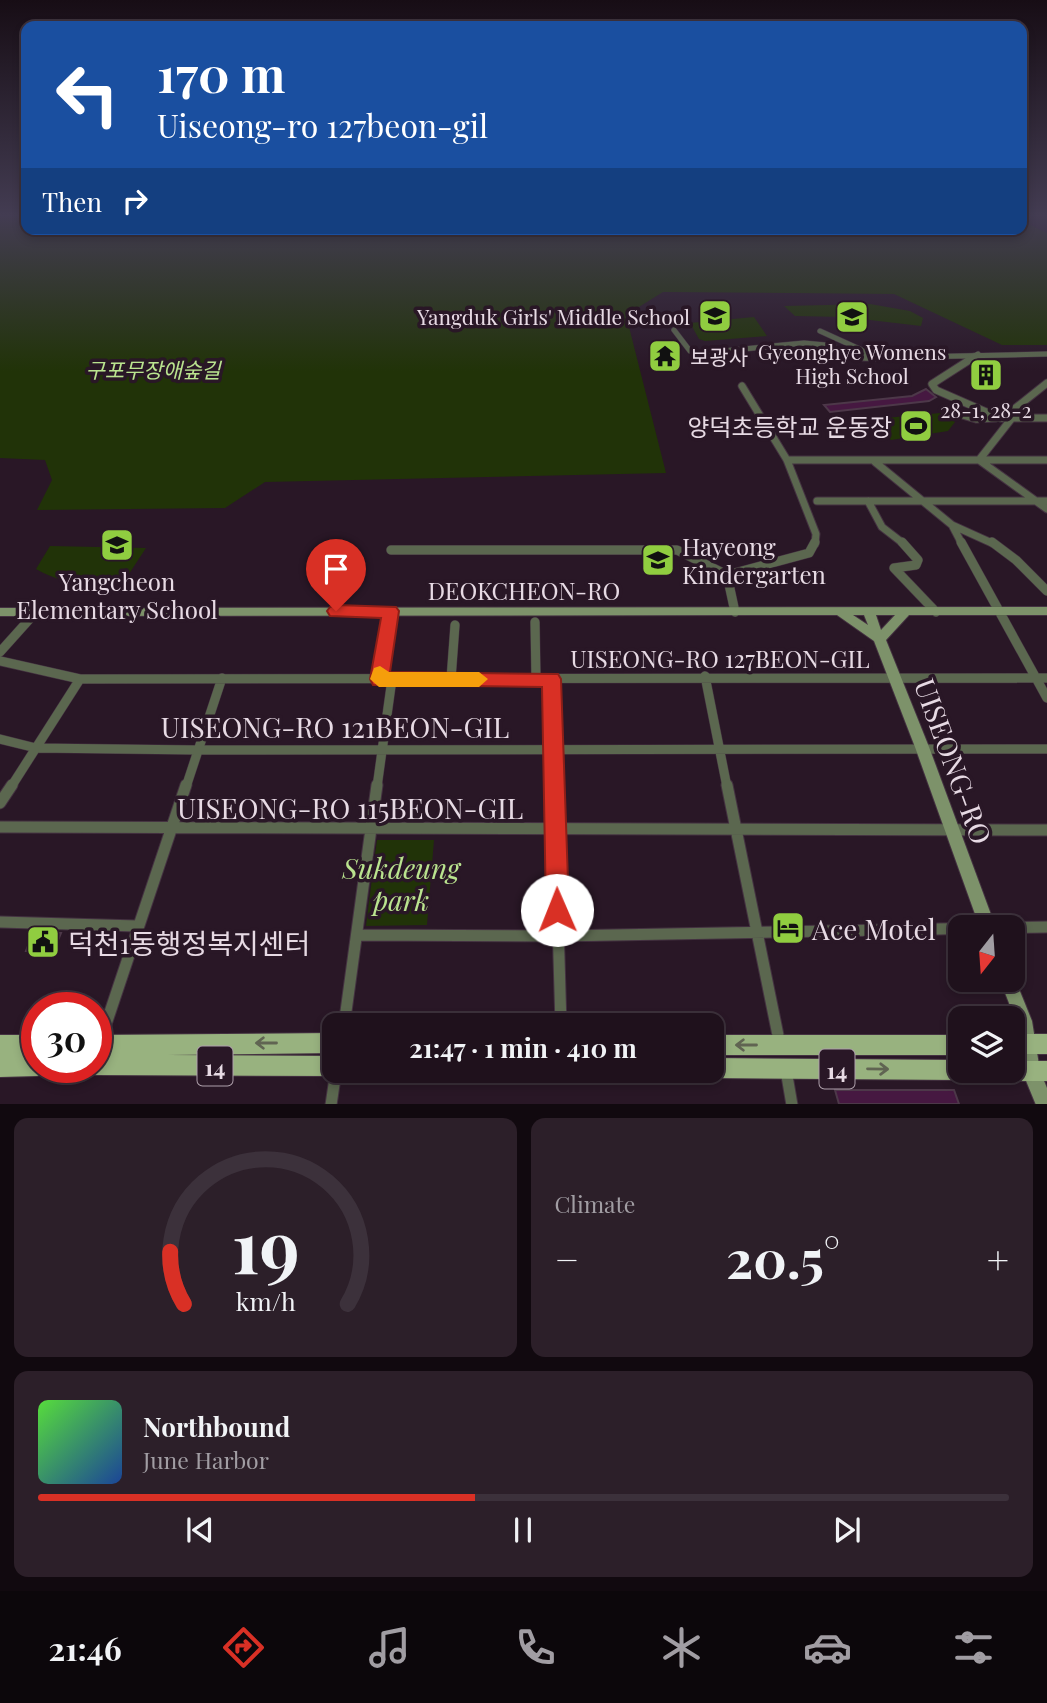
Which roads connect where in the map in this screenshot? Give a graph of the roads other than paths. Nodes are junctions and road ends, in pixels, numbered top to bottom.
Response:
1 (674, 330) dead end
2 (820, 331) dead end
3 (978, 354) junction
4 (1047, 354) edge
5 (884, 355) junction
6 (1047, 383) edge
7 (742, 386) dead end
8 (952, 412) dead end
9 (1012, 418) junction
10 (1047, 418) edge
11 (787, 460) junction
12 (979, 460) junction
13 (1047, 460) edge
14 (875, 462) junction
15 (921, 500) junction
16 (817, 501) dead end
17 (868, 501) junction
18 (1033, 501) junction
19 (1047, 501) edge
20 (1047, 509) edge
21 (952, 525) junction
22 (391, 550) dead end
23 (727, 575) junction
24 (1047, 591) edge
25 (390, 611) junction
26 (1047, 611) edge
27 (0, 612) edge
28 (735, 612) junction
29 (905, 612) junction
30 (936, 612) junction
31 (35, 613) junction
32 (841, 613) junction
33 (869, 613) junction
34 (1000, 613) junction
35 (535, 622) dead end
36 (455, 625) dead end
37 (880, 639) junction
38 (0, 652) edge
39 (0, 661) edge
40 (705, 676) junction
41 (222, 678) junction
42 (1036, 678) junction
43 (1047, 678) edge
44 (80, 679) junction
45 (379, 679) junction
46 (536, 679) junction
47 (551, 679) junction
48 (896, 679) junction
49 (392, 680) junction
50 (451, 680) junction
51 (1047, 698) edge
52 (0, 739) edge
53 (720, 747) junction
54 (922, 747) junction
55 (36, 748) junction
56 (553, 748) junction
57 (382, 749) junction
58 (1047, 749) edge
59 (197, 750) junction
60 (0, 803) edge
61 (0, 827) edge
62 (171, 829) junction
63 (371, 830) junction
64 (951, 830) junction
65 (556, 831) junction
66 (737, 831) junction
67 (1047, 831) edge
68 (983, 915) edge
69 (0, 922) edge
70 (137, 926) junction
71 (1026, 927) edge
72 (1047, 927) edge
73 (948, 928) edge
74 (757, 930) junction
75 (357, 935) junction
76 (558, 936) junction
77 (1013, 992) edge
78 (112, 1009) edge
79 (346, 1013) edge
80 (561, 1013) edge
81 (322, 1043) edge
82 (0, 1045) edge
83 (21, 1045) edge
84 (724, 1045) edge
85 (780, 1045) junction
86 (948, 1045) edge
87 (1035, 1046) edge
88 (112, 1053) edge
89 (21, 1056) edge
90 (112, 1056) edge
91 (0, 1057) edge
92 (322, 1065) edge
93 (21, 1066) edge
94 (0, 1067) edge
95 (724, 1068) edge
96 (785, 1068) junction
97 (948, 1070) edge
98 (1031, 1071) edge
99 (334, 1083) edge
100 (331, 1104) edge
101 (792, 1104) edge
102 (1045, 1104) edge

1 - 5 street
2 - 5 street
3 - 4 street
3 - 5 street
3 - 9 street
6 - 9 street
7 - 11 street
8 - 9 street
9 - 10 street
9 - 12 street
11 - 14 street
11 - 23 street
12 - 13 street
12 - 14 street
12 - 18 street
14 - 15 street
15 - 17 street
15 - 18 street
15 - 21 street
16 - 17 street
17 - 30 street
18 - 19 street
18 - 20 street
21 - 24 street
21 - 34 street
22 - 23 street
23 - 28 street
25 - 28 main road, DEOKCHEON-RO
25 - 31 main road, DEOKCHEON-RO
25 - 45 street
26 - 34 main road, DEOKCHEON-RO
27 - 31 main road, DEOKCHEON-RO
28 - 32 main road, DEOKCHEON-RO
29 - 30 main road, DEOKCHEON-RO
29 - 33 main road, DEOKCHEON-RO
29 - 37 main road
30 - 34 main road, DEOKCHEON-RO
31 - 38 street
32 - 33 main road, DEOKCHEON-RO
32 - 37 main road
33 - 37 main road, UISEONG-RO
34 - 42 street
35 - 46 street
36 - 50 street
37 - 48 main road, UISEONG-RO
39 - 44 street, UISEONG-RO 127BEON-GIL
40 - 47 street, UISEONG-RO 127BEON-GIL
40 - 48 street, UISEONG-RO 127BEON-GIL
40 - 53 street
41 - 44 street, UISEONG-RO 127BEON-GIL
41 - 45 street, UISEONG-RO 127BEON-GIL
41 - 59 street
42 - 43 street, UISEONG-RO 127BEON-GIL
42 - 48 street, UISEONG-RO 127BEON-GIL
42 - 51 street
44 - 55 street
45 - 49 street, UISEONG-RO 127BEON-GIL
46 - 47 street, UISEONG-RO 127BEON-GIL
46 - 50 street, UISEONG-RO 127BEON-GIL
47 - 56 street
48 - 54 main road, UISEONG-RO
49 - 50 street, UISEONG-RO 127BEON-GIL
49 - 57 street
52 - 55 street, UISEONG-RO 121BEON-GIL
53 - 54 street, UISEONG-RO 121BEON-GIL
53 - 56 street, UISEONG-RO 121BEON-GIL
53 - 66 street
54 - 58 street, UISEONG-RO 121BEON-GIL
54 - 64 main road, UISEONG-RO
55 - 59 street, UISEONG-RO 121BEON-GIL
55 - 60 street
56 - 57 street, UISEONG-RO 121BEON-GIL
56 - 65 street
57 - 59 street, UISEONG-RO 121BEON-GIL
57 - 63 street
59 - 62 street
61 - 62 street, UISEONG-RO 115BEON-GIL
62 - 63 street, UISEONG-RO 115BEON-GIL
62 - 70 street
63 - 65 street, UISEONG-RO 115BEON-GIL
63 - 75 street
64 - 66 street, UISEONG-RO 115BEON-GIL
64 - 67 street, UISEONG-RO 115BEON-GIL
64 - 68 main road, UISEONG-RO
65 - 66 street, UISEONG-RO 115BEON-GIL
65 - 76 street
66 - 74 street
69 - 70 street
70 - 78 street
71 - 72 street
73 - 74 street
74 - 76 street
74 - 85 street
75 - 76 street
75 - 79 street
76 - 80 street
77 - 87 main road
81 -> 88 main road
82 - 83 main road
85 -> 84 main road
85 - 86 main road
87 - 98 main road
89 - 91 main road
90 - 92 main road, 14
93 - 94 main road
95 - 96 main road, 14
96 -> 97 main road, 14
96 - 101 street
98 - 102 main road
99 - 100 street

